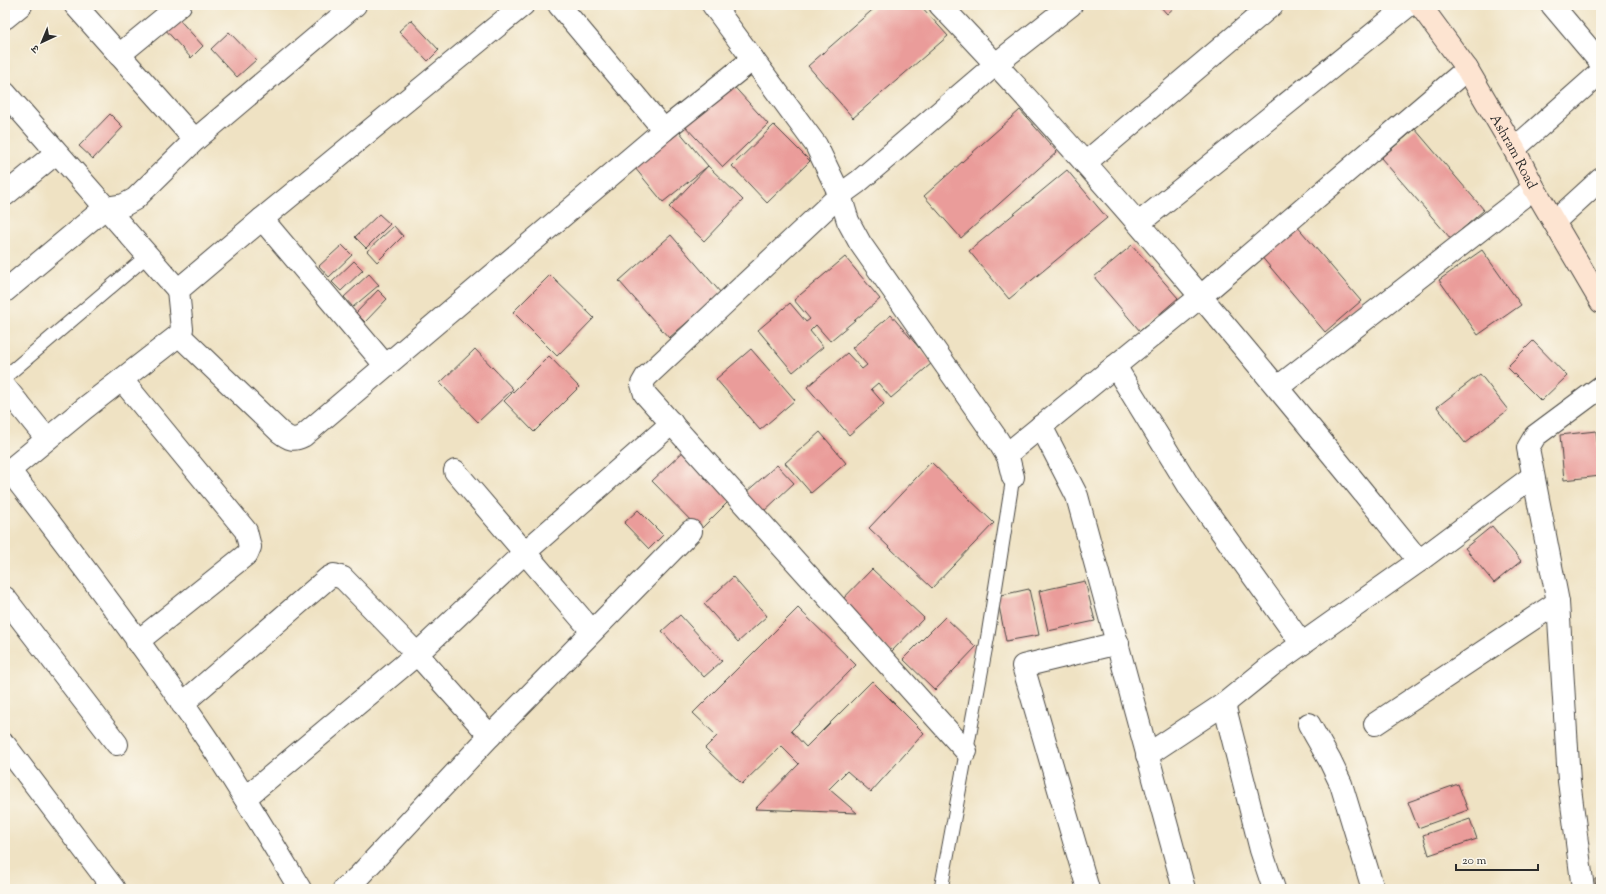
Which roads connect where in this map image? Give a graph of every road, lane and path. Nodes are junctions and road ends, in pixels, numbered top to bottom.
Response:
1 (21, 5) edge
2 (75, 5) edge
3 (180, 5) edge
4 (355, 5) edge
5 (523, 5) edge
6 (558, 5) edge
7 (713, 5) edge
8 (940, 5) edge
9 (1071, 5) edge
10 (1272, 5) edge
11 (1409, 5) edge
12 (1420, 5) edge
13 (1552, 5) edge
14 (5, 18) edge
15 (119, 55) junction
16 (753, 59) junction
17 (1601, 62) edge
18 (996, 64) junction
19 (1467, 69) junction
20 (1601, 72) edge
21 (5, 93) edge
22 (664, 130) junction
23 (195, 140) junction
24 (1514, 149) junction
25 (56, 153) junction
26 (1085, 163) junction
27 (1601, 179) edge
28 (1534, 188) junction
29 (5, 195) edge
30 (840, 195) junction
31 (105, 208) junction
32 (262, 219) junction
33 (1554, 222) junction
34 (1139, 223) junction
35 (147, 256) junction
36 (178, 290) junction
37 (5, 291) edge
38 (1200, 297) junction
39 (1601, 302) edge
40 (179, 335) junction
41 (386, 365) junction
42 (1115, 366) junction
43 (5, 377) edge
44 (122, 380) junction
45 (5, 387) edge
46 (1278, 387) junction
47 (1601, 387) edge
48 (672, 424) junction
49 (1041, 426) junction
50 (47, 439) junction
51 (1007, 454) junction
52 (7, 472) edge
53 (455, 472) dead end
54 (1533, 476) junction
55 (1014, 477) joint
56 (691, 531) dead end
57 (524, 553) junction
58 (1419, 561) junction
59 (5, 598) edge
60 (1558, 602) junction
61 (592, 631) junction
62 (138, 642) junction
63 (1118, 643) junction
64 (1302, 644) junction
65 (417, 654) junction
66 (182, 704) junction
67 (1224, 704) junction
68 (1309, 724) dead end
69 (1375, 724) dead end
70 (490, 736) junction
71 (5, 744) edge
72 (116, 744) dead end
73 (966, 751) junction
74 (1147, 755) junction
75 (245, 798) junction
76 (114, 889) edge
77 (300, 889) edge
78 (344, 889) edge
79 (941, 889) edge
80 (1088, 889) edge
81 (1184, 889) edge
82 (1274, 889) edge
83 (1373, 889) edge
84 (1583, 889) edge

1 - 14 street
2 - 15 street
3 - 15 street
4 - 23 street
5 - 32 street
6 - 22 street
7 - 16 street
8 - 18 street
9 - 18 street
10 - 26 street
11 - 34 street
12 - 19 street, Ashram Road
13 - 17 street
15 - 23 street
16 - 22 street
16 - 30 street
18 - 26 street
18 - 30 street
19 - 24 street, Ashram Road
19 - 38 street
20 - 24 street
21 - 25 street
22 - 41 street
23 - 31 street
24 - 28 street, Ashram Road
25 - 29 street
25 - 31 street
26 - 34 street
27 - 33 street
28 - 33 street, Ashram Road
28 - 46 street
30 - 48 street
30 - 51 street
31 - 35 street
31 - 37 street
32 - 36 street
32 - 41 street
33 - 39 street, Ashram Road
34 - 38 street
35 - 36 street
35 - 43 lane
36 - 40 street
38 - 42 street
38 - 46 street
40 - 41 street
40 - 44 street
42 - 49 street
42 - 64 street
44 - 50 street
44 - 62 street
45 - 50 street
46 - 58 street
47 - 54 street
48 - 57 street
48 - 73 street
49 - 51 street
49 - 63 street
50 - 52 street
51 - 55 street
52 - 62 street
53 - 57 street
54 - 58 street
54 - 60 street
55 - 73 lane
56 - 61 street
57 - 61 street
57 - 65 street
58 - 64 street
59 - 72 street
60 - 69 street
60 - 84 street
61 - 70 street
62 - 66 street
63 - 74 street
63 - 80 street
64 - 67 street
65 - 66 street
65 - 70 street
65 - 75 street
66 - 75 street
67 - 74 street
67 - 82 street
68 - 83 street
70 - 78 street
71 - 76 street
73 - 79 lane
74 - 81 street
75 - 77 street

